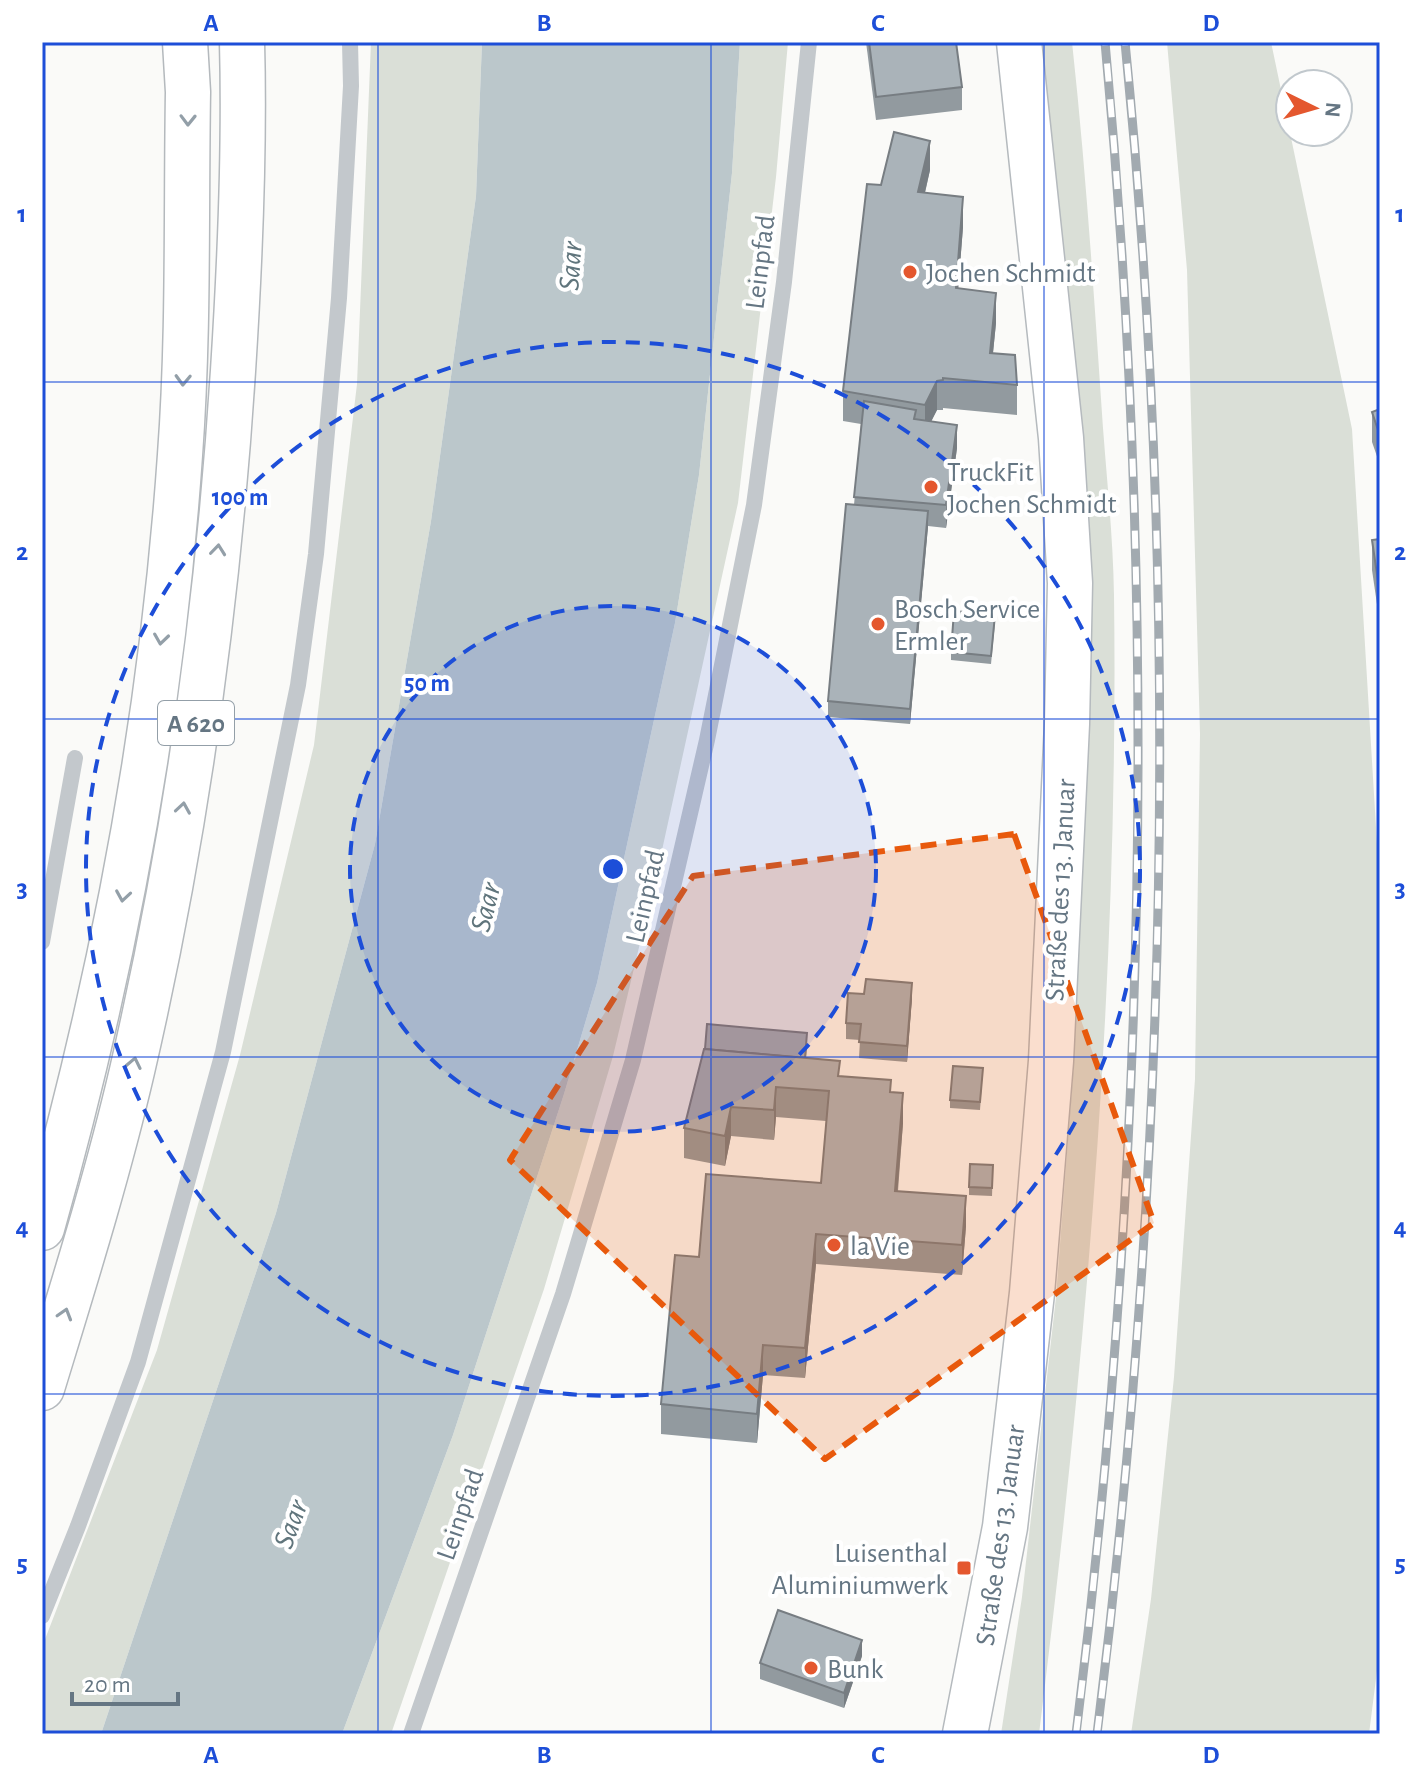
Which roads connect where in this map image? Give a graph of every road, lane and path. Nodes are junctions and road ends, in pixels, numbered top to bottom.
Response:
1 (185, 42) edge
2 (242, 42) edge
3 (350, 42) edge
4 (809, 42) edge
5 (1019, 42) edge
6 (75, 758) dead end
7 (42, 942) edge
8 (42, 1228) edge
9 (42, 1388) edge
10 (42, 1616) edge
11 (411, 1734) edge
12 (965, 1734) edge

1 -> 8 main road, A 620
9 -> 2 main road, A 620
3 - 10 lane
4 - 11 lane, Leinpfad
5 - 12 main road, Straße des 13. Januar
6 - 7 lane

